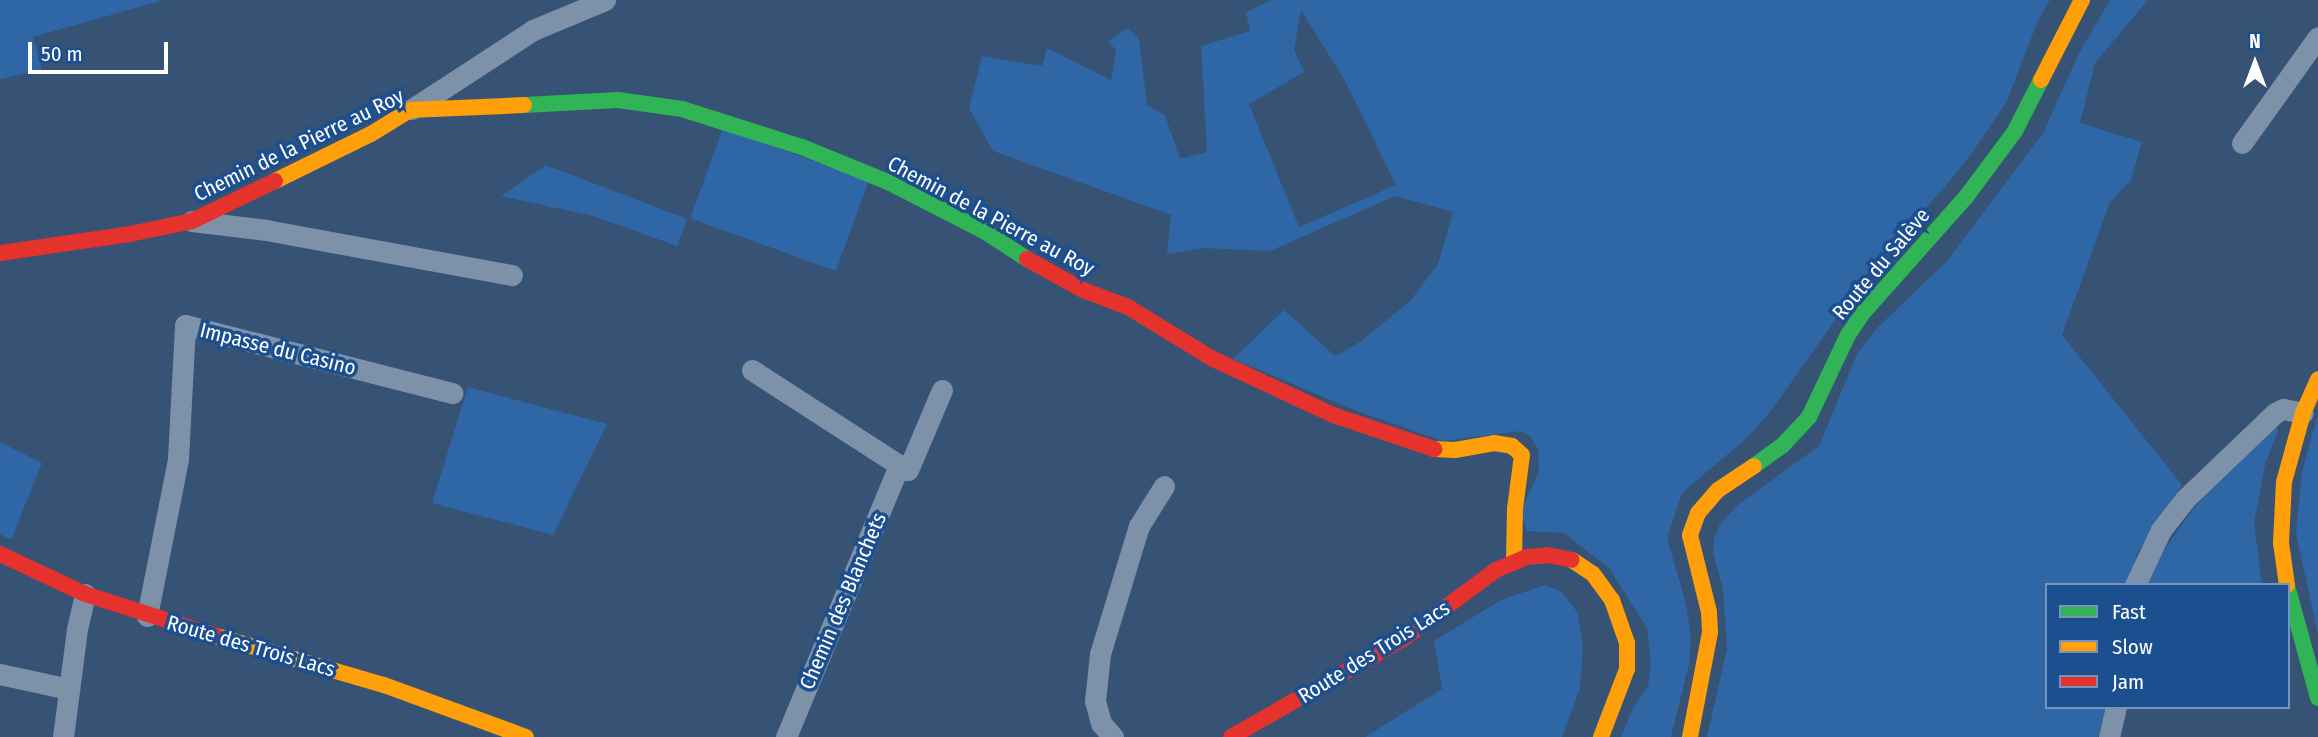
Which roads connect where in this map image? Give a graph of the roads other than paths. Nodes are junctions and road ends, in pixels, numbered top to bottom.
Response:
1 (605, 0) edge
2 (2082, 0) edge
3 (2318, 37) edge
4 (410, 110) junction
5 (2242, 143) dead end
6 (192, 221) junction
7 (0, 253) edge
8 (512, 275) dead end
9 (751, 370) dead end
10 (2318, 379) edge
11 (942, 390) dead end
12 (452, 393) dead end
13 (2303, 413) junction
14 (899, 465) junction
15 (1164, 486) dead end
16 (0, 554) edge
17 (1514, 561) junction
18 (2136, 583) edge
19 (2287, 583) edge
20 (85, 594) junction
21 (2290, 594) edge
22 (147, 616) junction
23 (0, 674) edge
24 (69, 689) junction
25 (2318, 698) edge
26 (2116, 709) edge
27 (504, 733) edge
28 (63, 737) edge
29 (526, 737) edge
30 (786, 737) edge
31 (1113, 737) edge
32 (1231, 737) edge
33 (1601, 737) edge
34 (1690, 737) edge
35 (2109, 737) edge

1 - 4 street
2 - 34 street, Route du Salève
3 - 5 street
4 - 6 street, Chemin de la Pierre au Roy
4 - 17 street, Chemin de la Pierre au Roy
6 - 7 street, Chemin de la Pierre au Roy
6 - 8 street
9 - 14 street
10 - 13 street
11 - 14 street, Chemin des Blanchets
12 - 22 street, Impasse du Casino
13 - 18 street
13 - 19 street
14 - 30 street, Chemin des Blanchets
15 - 31 street
16 - 20 street, Route des Trois Lacs
17 - 32 street, Route des Trois Lacs
17 - 33 street
20 - 22 street, Route des Trois Lacs
20 - 24 street
21 - 25 street
22 - 27 street, Route des Trois Lacs
23 - 24 street
24 - 28 street
26 - 35 street
27 - 29 street, Route des Trois Lacs

